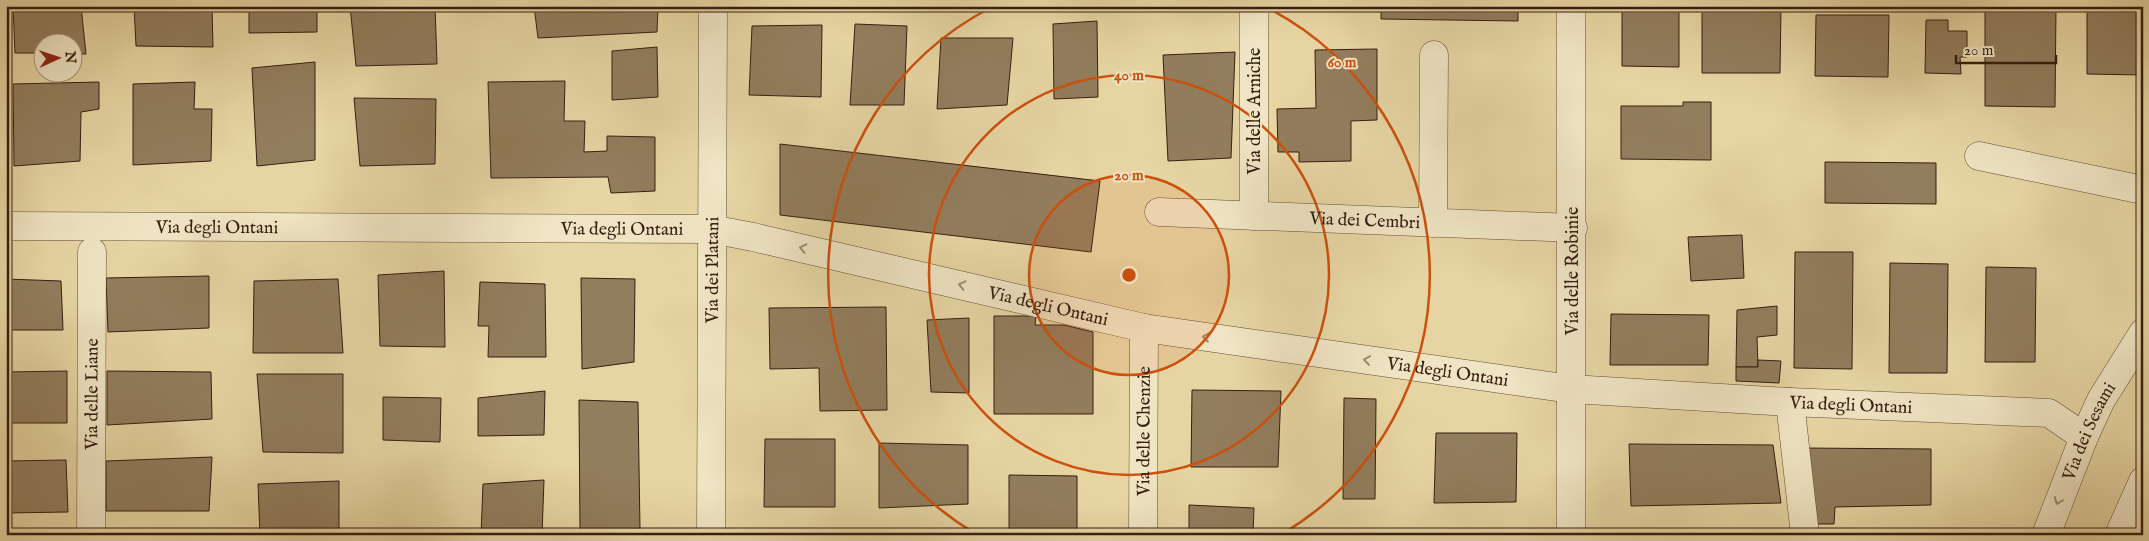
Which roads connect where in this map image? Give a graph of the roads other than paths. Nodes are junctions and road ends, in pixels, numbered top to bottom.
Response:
1 (713, 6) edge
2 (1254, 6) edge
3 (1572, 6) edge
4 (1434, 54) dead end
5 (1979, 156) dead end
6 (2143, 190) edge
7 (1159, 212) dead end
8 (1254, 216) junction
9 (1433, 223) junction
10 (6, 226) edge
11 (1573, 228) junction
12 (711, 230) junction
13 (92, 252) dead end
14 (1144, 328) junction
15 (2143, 333) edge
16 (1571, 389) junction
17 (1790, 402) junction
18 (2084, 436) junction
19 (2143, 481) edge
20 (91, 535) edge
21 (711, 535) edge
22 (1142, 535) edge
23 (1571, 535) edge
24 (1805, 535) edge
25 (2046, 535) edge
26 (2118, 535) edge

1 - 12 street, Via dei Platani
2 - 8 street, Via delle Arniche
3 - 11 street, Via delle Robinie
4 - 9 street
5 - 6 street
7 - 8 street, Via dei Cembri
8 - 9 street, Via dei Cembri
9 - 11 street, Via dei Cembri
10 - 12 street, Via degli Ontani
11 - 16 street, Via delle Robinie
14 -> 12 street, Via degli Ontani
12 - 21 street, Via dei Platani
13 - 20 street, Via delle Liane
16 -> 14 street, Via degli Ontani
14 - 22 street, Via delle Chenzie
15 - 18 street, Via dei Sesami
16 - 17 street, Via degli Ontani
16 - 23 street, Via delle Robinie
17 - 18 street, Via degli Ontani
17 - 24 street
18 -> 25 street, Via dei Sesami
19 - 26 street

